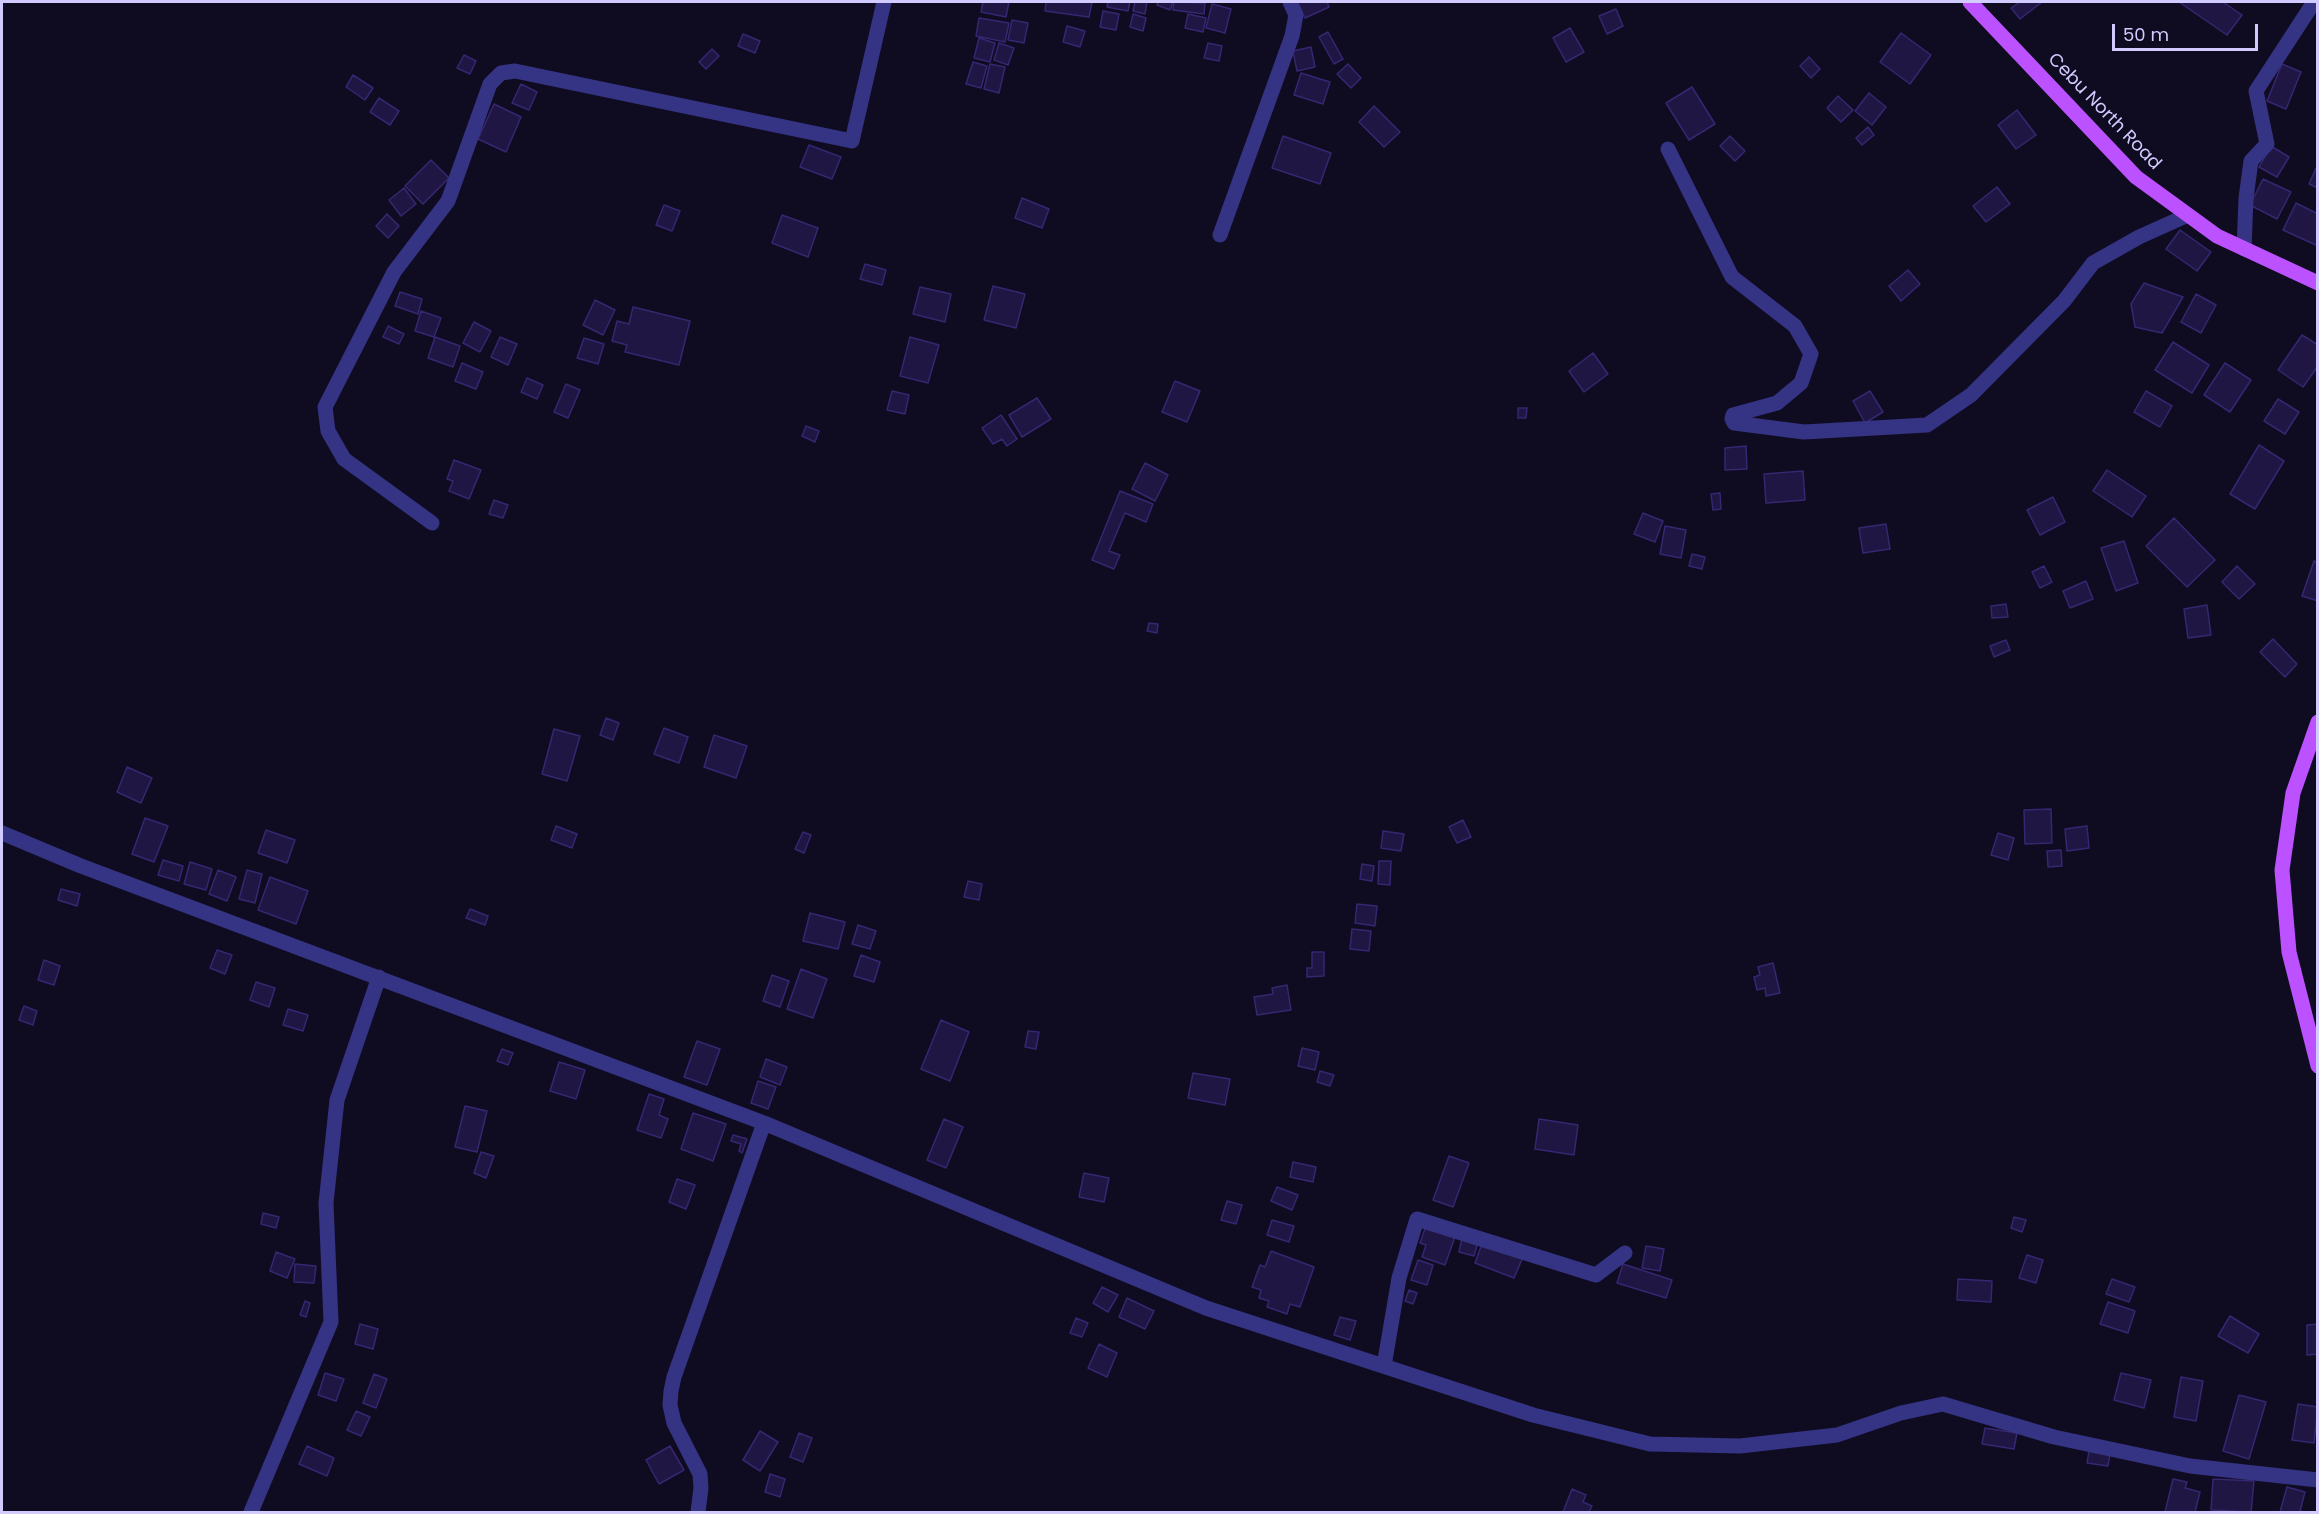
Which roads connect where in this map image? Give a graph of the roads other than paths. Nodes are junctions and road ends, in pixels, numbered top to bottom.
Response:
1 (884, 2) edge
2 (1290, 2) edge
3 (1970, 2) edge
4 (2314, 2) edge
5 (1668, 149) dead end
6 (2188, 215) junction
7 (1220, 235) dead end
8 (2244, 249) junction
9 (2318, 283) edge
10 (432, 523) dead end
11 (2318, 722) edge
12 (2, 833) edge
13 (379, 977) junction
14 (2318, 1066) edge
15 (765, 1123) junction
16 (1625, 1253) dead end
17 (1384, 1366) junction
18 (2318, 1480) edge
19 (251, 1512) edge
20 (698, 1512) edge

1 - 10 street
2 - 7 street
3 - 6 main road, Cebu North Road
4 - 8 street
5 - 6 street
6 - 8 main road, Cebu North Road
8 - 9 main road, Cebu North Road
11 - 14 main road
12 - 13 street
13 - 15 street
13 - 19 street
15 - 17 street
15 - 20 street
16 - 17 street
17 - 18 street

